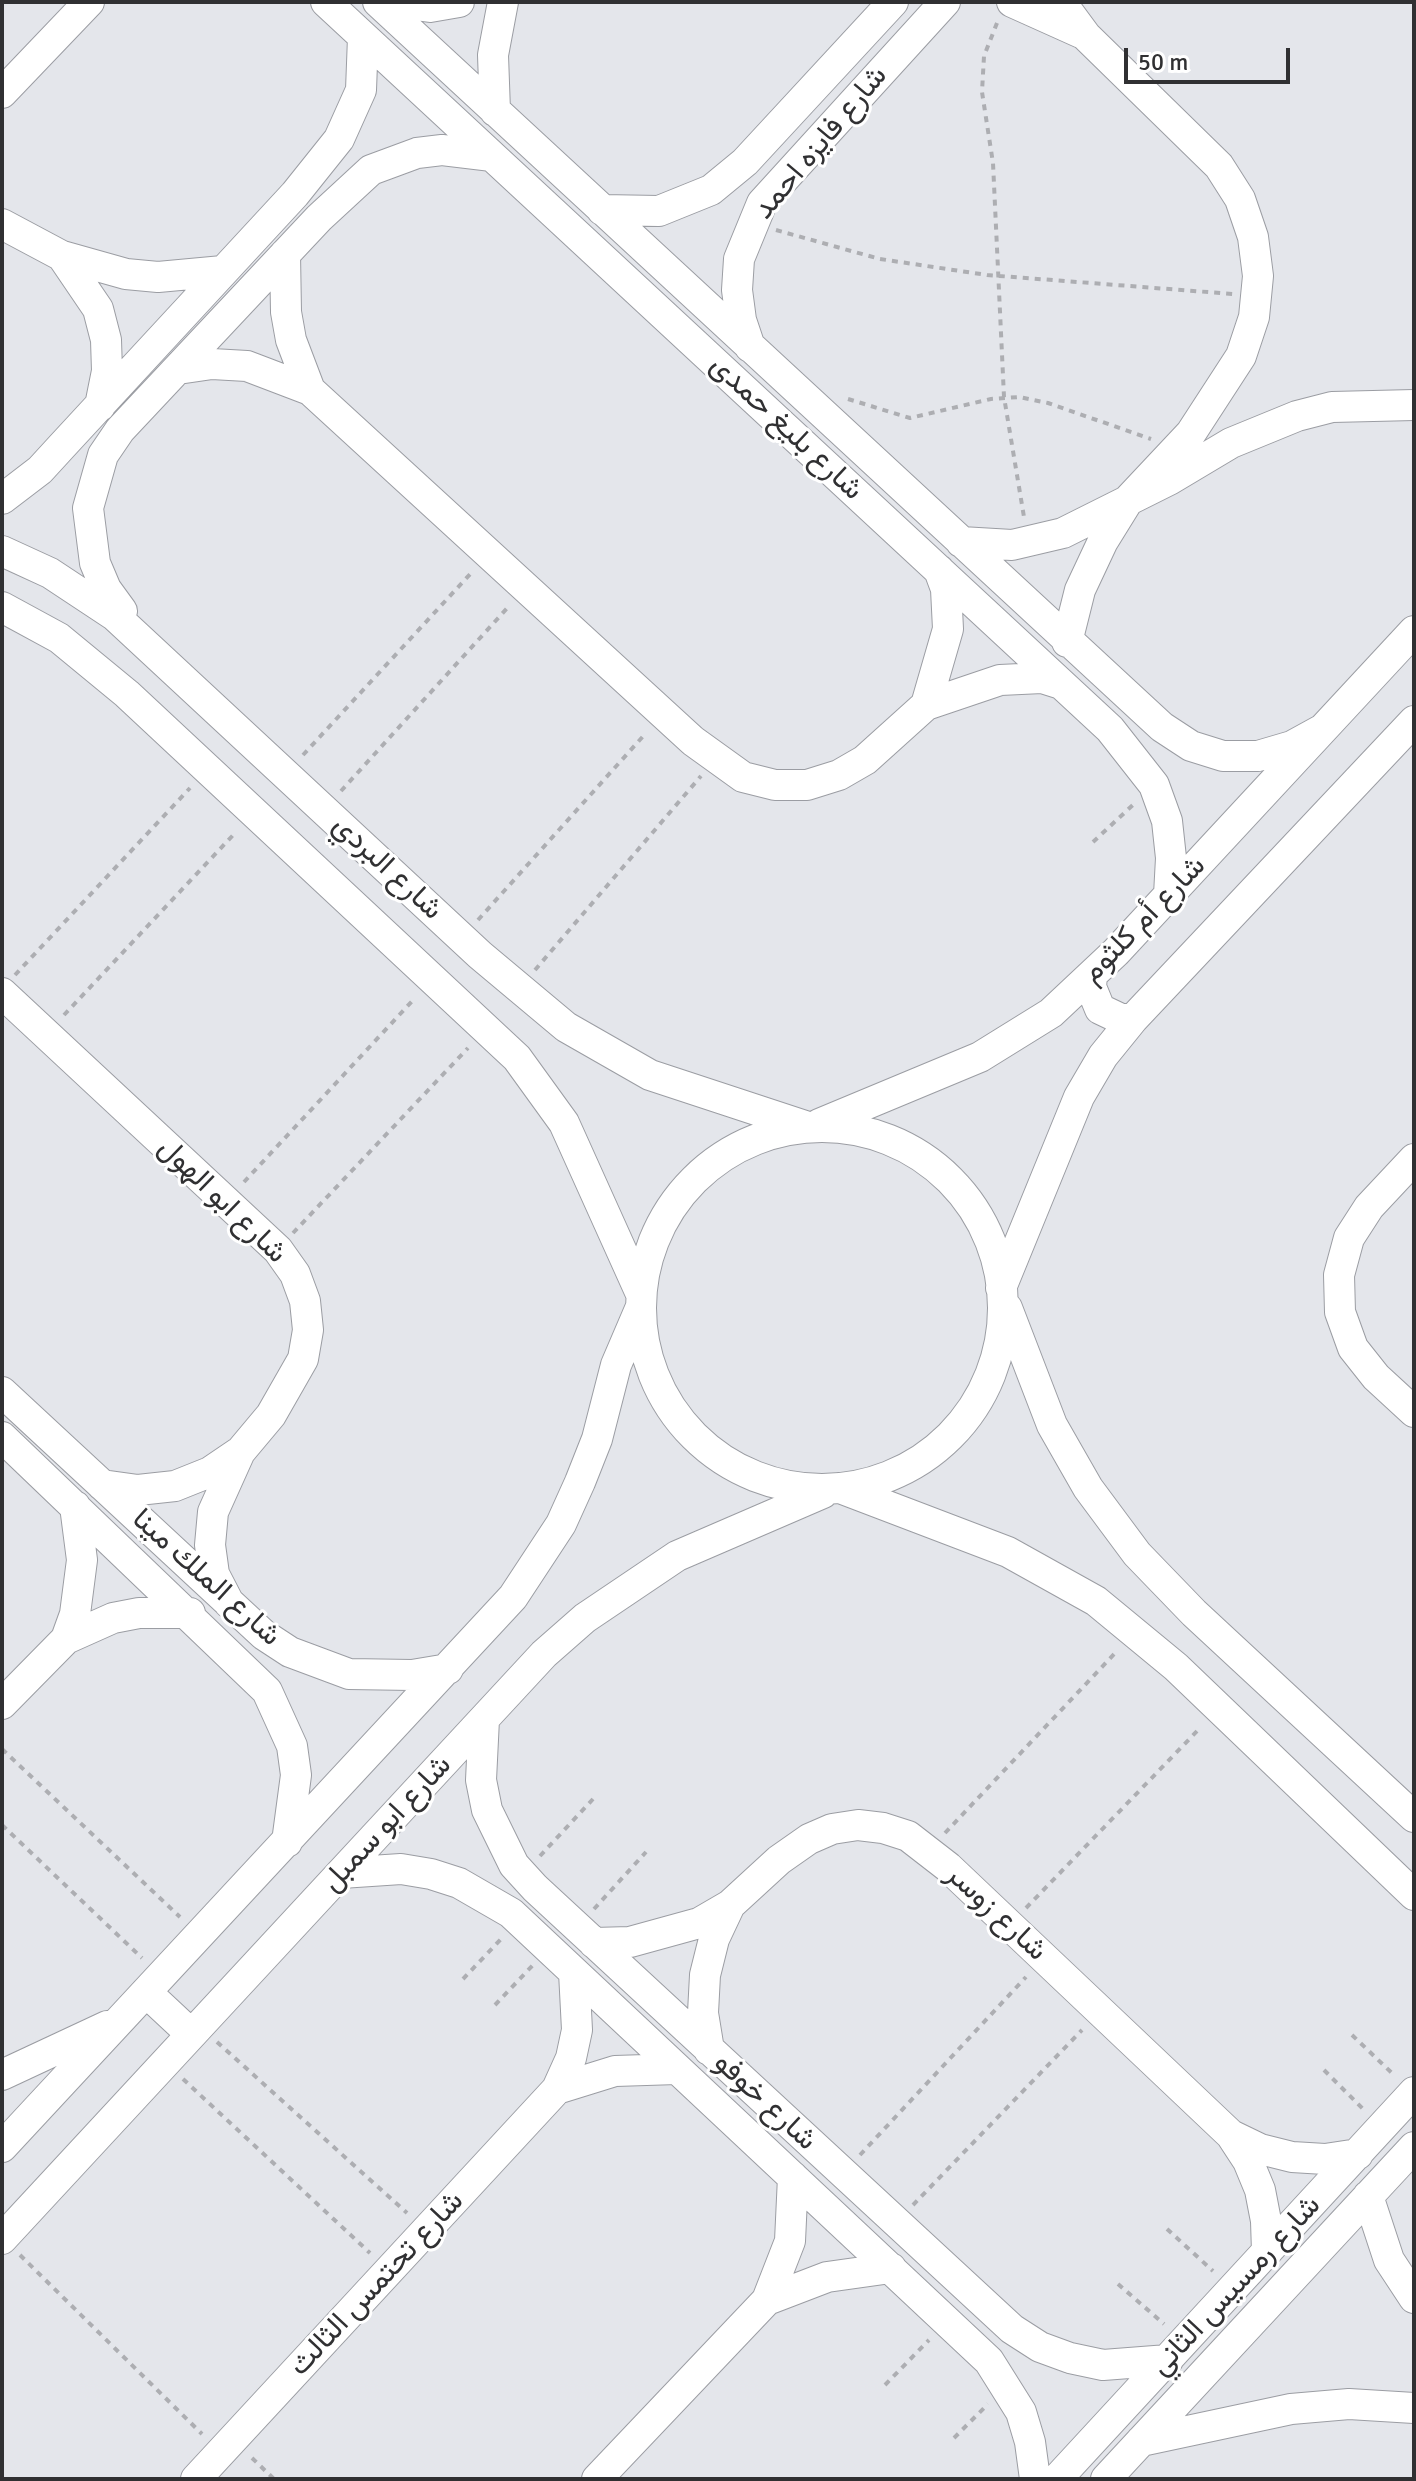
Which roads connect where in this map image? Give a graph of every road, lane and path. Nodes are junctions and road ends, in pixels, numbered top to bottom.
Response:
1 (89, 2) edge
2 (326, 2) edge
3 (378, 2) edge
4 (392, 2) edge
5 (459, 2) edge
6 (503, 2) edge
7 (893, 2) edge
8 (945, 2) edge
9 (1061, 2) edge
10 (1006, 9) edge
11 (1086, 36) junction
12 (363, 37) junction
13 (2, 93) edge
14 (495, 111) junction
15 (492, 156) junction
16 (734, 173) junction
17 (295, 194) junction
18 (602, 210) junction
19 (756, 213) junction
20 (319, 218) junction
21 (2, 224) edge
22 (285, 254) junction
23 (62, 256) junction
24 (223, 271) junction
25 (999, 276) junction
26 (1256, 296) junction
27 (751, 349) junction
28 (178, 369) junction
29 (310, 390) junction
30 (838, 395) dead end
31 (1004, 397) junction
32 (805, 399) junction
33 (101, 402) junction
34 (1414, 405) edge
35 (782, 425) junction
36 (120, 430) junction
37 (1178, 448) junction
38 (2, 499) edge
39 (1129, 499) junction
40 (961, 542) junction
41 (1028, 542) junction
42 (2, 551) edge
43 (489, 554) junction
44 (939, 570) junction
45 (525, 588) junction
46 (10, 616) edge
47 (1414, 631) edge
48 (142, 639) junction
49 (1067, 642) junction
50 (1061, 684) junction
51 (1132, 703) junction
52 (926, 705) junction
53 (664, 714) junction
54 (1414, 721) edge
55 (1110, 729) junction
56 (1323, 729) junction
57 (715, 759) junction
58 (278, 766) junction
59 (208, 769) junction
60 (1154, 785) junction
61 (245, 803) junction
62 (325, 809) junction
63 (1093, 842) dead end
64 (1169, 895) junction
65 (462, 937) junction
66 (1092, 975) junction
67 (433, 979) junction
68 (7, 985) edge
69 (519, 989) junction
70 (1133, 1019) junction
71 (487, 1028) junction
72 (46, 1034) junction
73 (810, 1127) junction
74 (1414, 1159) edge
75 (226, 1201) junction
76 (278, 1250) junction
77 (1002, 1293) junction
78 (641, 1301) junction
79 (2, 1392) edge
80 (1414, 1412) edge
81 (2, 1437) edge
82 (240, 1452) junction
83 (102, 1485) junction
84 (836, 1489) junction
85 (75, 1506) junction
86 (229, 1603) junction
87 (190, 1613) junction
88 (1136, 1631) junction
89 (66, 1639) junction
90 (290, 1652) junction
91 (448, 1669) junction
92 (267, 1691) junction
93 (2, 1704) edge
94 (1219, 1708) junction
95 (484, 1719) junction
96 (2, 1749) edge
97 (593, 1799) dead end
98 (1414, 1817) edge
99 (2, 1825) edge
100 (287, 1842) junction
101 (929, 1850) junction
102 (646, 1852) dead end
103 (341, 1873) junction
104 (528, 1881) junction
105 (1414, 1895) edge
106 (730, 1905) junction
107 (514, 1917) junction
108 (1010, 1925) junction
109 (586, 1935) junction
110 (199, 1936) junction
111 (548, 1949) junction
112 (1044, 1958) junction
113 (574, 1972) junction
114 (463, 1979) dead end
115 (154, 1984) junction
116 (495, 2005) dead end
117 (1100, 2010) junction
118 (123, 2018) junction
119 (195, 2030) junction
120 (1352, 2035) dead end
121 (709, 2050) junction
122 (165, 2062) junction
123 (677, 2069) junction
124 (1324, 2070) dead end
125 (2, 2075) edge
126 (557, 2089) junction
127 (1414, 2093) edge
128 (1382, 2128) junction
129 (1231, 2135) junction
130 (2, 2147) edge
131 (1411, 2150) edge
132 (1358, 2154) junction
133 (843, 2174) junction
134 (793, 2177) junction
135 (1368, 2196) junction
136 (896, 2223) junction
137 (1167, 2229) dead end
138 (426, 2231) junction
139 (2, 2238) edge
140 (1267, 2252) junction
141 (891, 2268) junction
142 (389, 2271) junction
143 (1118, 2284) dead end
144 (1233, 2289) junction
145 (1414, 2298) edge
146 (767, 2300) junction
147 (988, 2307) junction
148 (955, 2327) junction
149 (1176, 2351) junction
150 (885, 2385) dead end
151 (1007, 2385) junction
152 (1414, 2408) edge
153 (954, 2438) dead end
154 (1141, 2441) junction
155 (227, 2446) junction
156 (196, 2479) edge
157 (274, 2479) edge
158 (597, 2479) edge
159 (1035, 2479) edge
160 (1057, 2479) edge
161 (1106, 2479) edge

1 - 13 street
2 - 12 street, شارع بليغ حمدى
3 - 14 street, شارع بليغ حمدى
4 - 5 street
6 - 14 street
7 - 16 street, شارع فايزه احمد
8 - 19 street, شارع فايزه احمد
9 - 11 street
10 - 11 street
10 - 25 path
11 - 26 street
12 - 15 street, شارع بليغ حمدى
12 - 17 street
14 - 18 street, شارع بليغ حمدى
15 - 20 street
15 - 35 street, شارع بليغ حمدى
16 - 18 street, شارع فايزه احمد
16 - 19 street
17 - 20 street
17 - 24 street
18 - 27 street, شارع بليغ حمدى
19 - 25 path
19 - 27 street, شارع فايزه احمد
20 - 22 street
21 - 23 street
22 - 28 street
22 - 29 street
23 - 24 street
23 - 33 street
24 - 33 street
25 - 26 path
25 - 31 path
26 - 37 street
27 - 32 street, شارع بليغ حمدى
28 - 29 street
28 - 36 street
29 - 43 street
30 - 31 path
31 - 37 path
31 - 41 path
32 - 35 street
32 - 40 street, شارع بليغ حمدى
33 - 36 street
33 - 38 street
34 - 39 street
35 - 44 street, شارع بليغ حمدى
36 - 48 street
37 - 39 street
39 - 41 street
39 - 49 street
40 - 41 street
40 - 49 street, شارع بليغ حمدى
42 - 48 street, شارع البردي
43 - 45 street
43 - 58 path
44 - 50 street, شارع بليغ حمدى
44 - 52 street
45 - 53 street
45 - 62 path
46 - 59 street, شارع البردي
47 - 56 street, شارع أم كلثوم
48 - 58 street, شارع البردي
49 - 51 street, شارع بليغ حمدى
50 - 52 street
50 - 55 street, شارع بليغ حمدى
51 - 55 street
51 - 56 street, شارع بليغ حمدى
52 - 57 street
53 - 57 street
53 - 65 path
54 - 70 street, شارع أم كلثوم
55 - 60 street, شارع بليغ حمدى
56 - 64 street, شارع أم كلثوم
57 - 69 path
58 - 61 street
58 - 62 street, شارع البردي
59 - 61 street, شارع البردي
59 - 68 path
60 - 63 path
60 - 64 street, شارع بليغ حمدى
61 - 67 street, شارع البردي
61 - 72 path
62 - 65 street, شارع البردي
64 - 66 street, شارع أم كلثوم
65 - 69 street, شارع البردي
66 - 70 street
66 - 73 street, شارع أم كلثوم
67 - 71 street, شارع البردي
67 - 75 path
68 - 72 street, شارع ابو الهول
69 - 73 street, شارع البردي
70 - 77 street, شارع أم كلثوم
71 - 76 path
71 - 78 street, شارع البردي
72 - 75 street, شارع ابو الهول
73 - 77 street
73 - 78 street
74 - 80 street
75 - 76 street, شارع ابو الهول
76 - 82 street, شارع ابو الهول
77 - 84 street
77 - 98 street
78 - 84 street
78 - 91 street, شارع ابو سمبل
79 - 83 street, شارع الملك مينا
81 - 85 street, شارع الملك مينا
82 - 83 street, شارع ابو الهول
82 - 86 street, شارع ابو الهول
83 - 86 street, شارع الملك مينا
84 - 88 street
84 - 95 street, شارع ابو سمبل
85 - 87 street, شارع الملك مينا
85 - 89 street
86 - 90 street, شارع الملك مينا
87 - 89 street
87 - 92 street, شارع الملك مينا
88 - 94 street
88 - 101 path
89 - 93 street
90 - 91 street, شارع الملك مينا
90 - 92 street
91 - 100 street, شارع ابو سمبل
92 - 100 street, شارع الملك مينا
94 - 105 street
94 - 108 path
95 - 103 street, شارع ابو سمبل
95 - 104 street, شارع خوفو
96 - 110 path
97 - 104 path
99 - 115 path
100 - 110 street, شارع ابو سمبل
101 - 106 street, شارع زوسر
101 - 108 street, شارع زوسر
102 - 109 path
103 - 107 street, شارع خوفو
103 - 119 street, شارع ابو سمبل
104 - 107 street
104 - 109 street, شارع خوفو
106 - 109 street, شارع زوسر
106 - 121 street, شارع زوسر
107 - 111 street, شارع خوفو
107 - 114 path
108 - 112 street, شارع زوسر
109 - 121 street, شارع خوفو
110 - 115 street, شارع ابو سمبل
111 - 113 street, شارع خوفو
111 - 116 path
112 - 117 street, شارع زوسر
112 - 133 path
113 - 123 street, شارع خوفو
113 - 126 street, شارع تحتمس الثالث
115 - 118 street, شارع ابو سمبل
115 - 119 street
117 - 129 street, شارع زوسر
117 - 136 path
118 - 125 street
118 - 130 street, شارع ابو سمبل
119 - 122 street, شارع ابو سمبل
119 - 138 path
120 - 127 path
121 - 133 street, شارع خوفو
122 - 139 street, شارع ابو سمبل
122 - 142 path
123 - 126 street
123 - 134 street, شارع خوفو
124 - 128 path
126 - 138 street, شارع تحتمس الثالث
127 - 128 street, شارع رمسيس الثاني
128 - 131 street
128 - 132 street, شارع رمسيس الثاني
129 - 132 street, شارع زوسر
129 - 140 street, شارع زوسر
131 - 135 street, شارع رمسيس الثاني
132 - 140 street, شارع رمسيس الثاني
133 - 136 street, شارع خوفو
134 - 141 street, شارع خوفو
134 - 146 street
135 - 145 street
135 - 154 street, شارع رمسيس الثاني
136 - 147 street, شارع خوفو
137 - 144 path
138 - 142 street, شارع تحتمس الثالث
139 - 155 path
140 - 144 street, شارع رمسيس الثاني
141 - 146 street
141 - 148 street, شارع خوفو
142 - 155 street, شارع تحتمس الثالث
143 - 149 path
144 - 149 street, شارع رمسيس الثاني
146 - 158 street
147 - 148 street
147 - 149 street, شارع خوفو
148 - 150 path
148 - 151 street, شارع خوفو
149 - 160 street, شارع رمسيس الثاني
151 - 153 path
151 - 159 street, شارع خوفو
152 - 154 street
154 - 161 street, شارع رمسيس الثاني
155 - 156 street, شارع تحتمس الثالث
155 - 157 path

